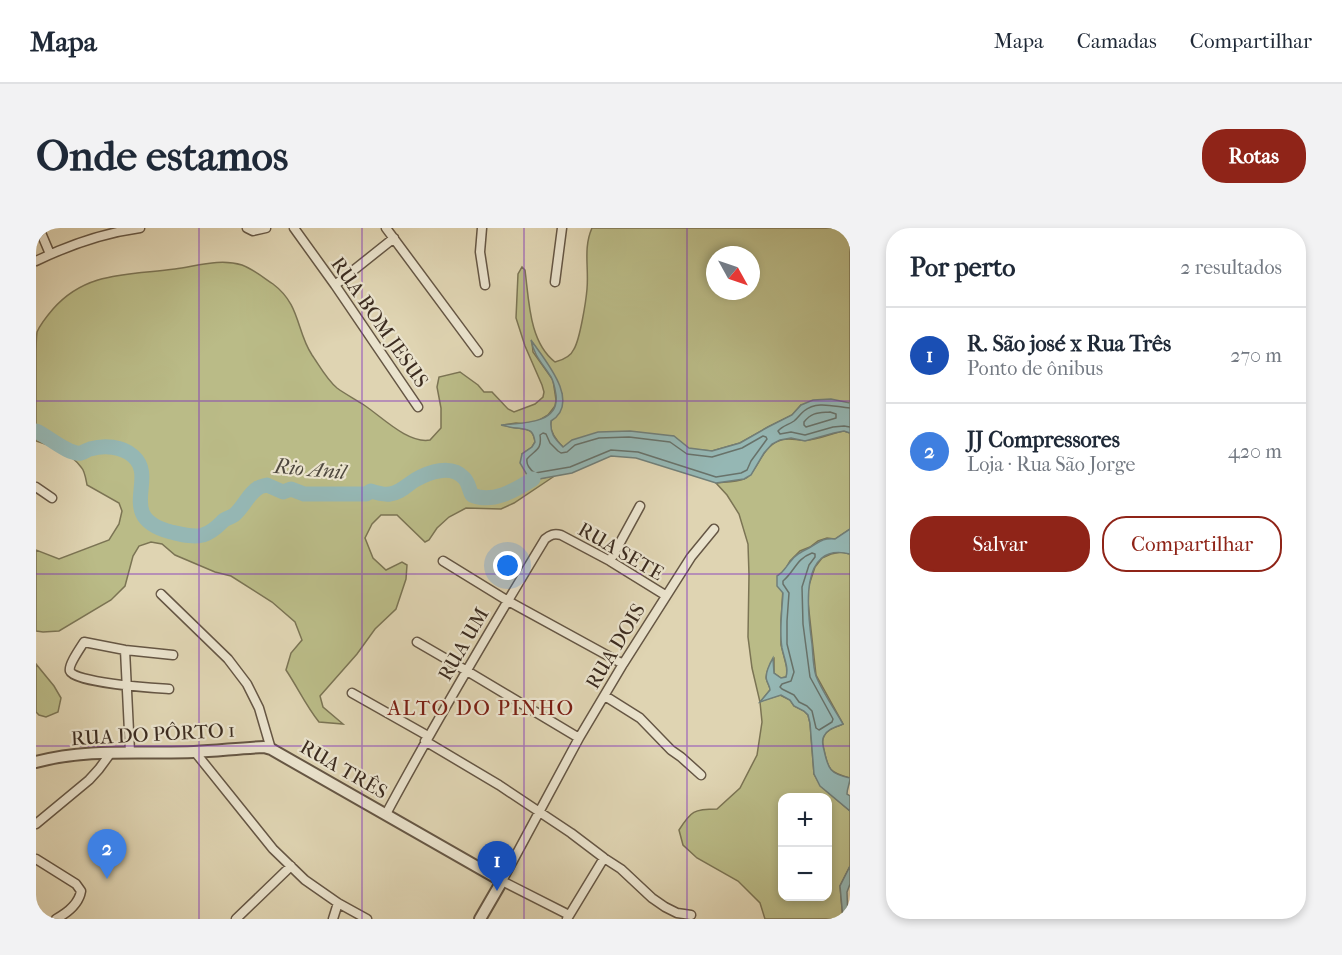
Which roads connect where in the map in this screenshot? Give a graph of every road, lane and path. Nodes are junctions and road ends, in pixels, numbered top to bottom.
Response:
1 (39, 228) edge
2 (140, 228) edge
3 (247, 228) edge
4 (266, 228) edge
5 (294, 228) edge
6 (386, 228) edge
7 (482, 228) edge
8 (562, 228) edge
9 (116, 230) edge
10 (394, 238) junction
11 (50, 254) junction
12 (36, 261) edge
13 (555, 282) dead end
14 (335, 285) junction
15 (485, 285) dead end
16 (478, 352) dead end
17 (418, 407) dead end
18 (36, 487) edge
19 (52, 498) dead end
20 (640, 506) dead end
21 (714, 529) dead end
22 (561, 535) joint
23 (443, 561) dead end
24 (610, 561) junction
25 (161, 594) dead end
26 (665, 596) junction
27 (508, 601) junction
28 (417, 642) dead end
29 (125, 650) junction
30 (172, 656) dead end
31 (623, 664) junction
32 (467, 670) junction
33 (126, 685) junction
34 (169, 689) dead end
35 (352, 693) dead end
36 (605, 696) junction
37 (427, 738) junction
38 (579, 738) junction
39 (271, 749) junction
40 (130, 752) junction
41 (195, 752) junction
42 (110, 753) junction
43 (36, 762) edge
44 (701, 775) dead end
45 (540, 811) junction
46 (386, 814) junction
47 (36, 824) edge
48 (604, 858) junction
49 (36, 859) edge
50 (291, 866) junction
51 (502, 881) junction
52 (338, 903) junction
53 (691, 915) dead end
54 (568, 917) edge
55 (56, 919) edge
56 (236, 919) edge
57 (333, 919) edge
58 (367, 919) edge
59 (480, 919) edge

1 - 11 street
2 - 9 street
3 - 4 street
5 - 14 street, RUA BOM JESUS
6 - 10 street
7 - 15 street
8 - 13 street
9 - 11 street
10 - 14 street
10 - 16 street
11 - 12 street
14 - 17 street, RUA BOM JESUS
18 - 19 street
20 - 24 street
21 - 26 street, RUA DOIS
22 - 24 street, RUA SETE
22 - 27 street, RUA UM
23 - 27 street
24 - 26 street, RUA SETE
25 - 39 street, RUA TRÊS
26 - 31 street, RUA DOIS
27 - 31 street
27 - 32 street, RUA UM
28 - 32 street
29 - 30 street
29 - 33 street
29 - 33 street
31 - 36 street, RUA DOIS
32 - 37 street, RUA UM
32 - 38 street
33 - 34 street
33 - 40 street
35 - 37 street
36 - 38 street, RUA DOIS
36 - 44 street
37 - 45 street
37 - 46 street, RUA UM
38 - 45 street, RUA DOIS
39 - 41 street, RUA DO PÔRTO 1
39 - 46 street, RUA TRÊS
40 - 41 street, RUA DO PÔRTO 1
40 - 42 street, RUA DO PÔRTO 1
41 - 50 street
42 - 43 street, RUA DO PÔRTO 1
42 - 47 street
45 - 48 street
45 - 51 street, RUA DOIS
46 - 51 street, RUA TRÊS
48 - 53 street
48 - 54 street
49 - 55 street
50 - 52 street
50 - 56 street
51 - 54 street, RUA TRÊS
51 - 59 street
52 - 57 street
52 - 58 street

